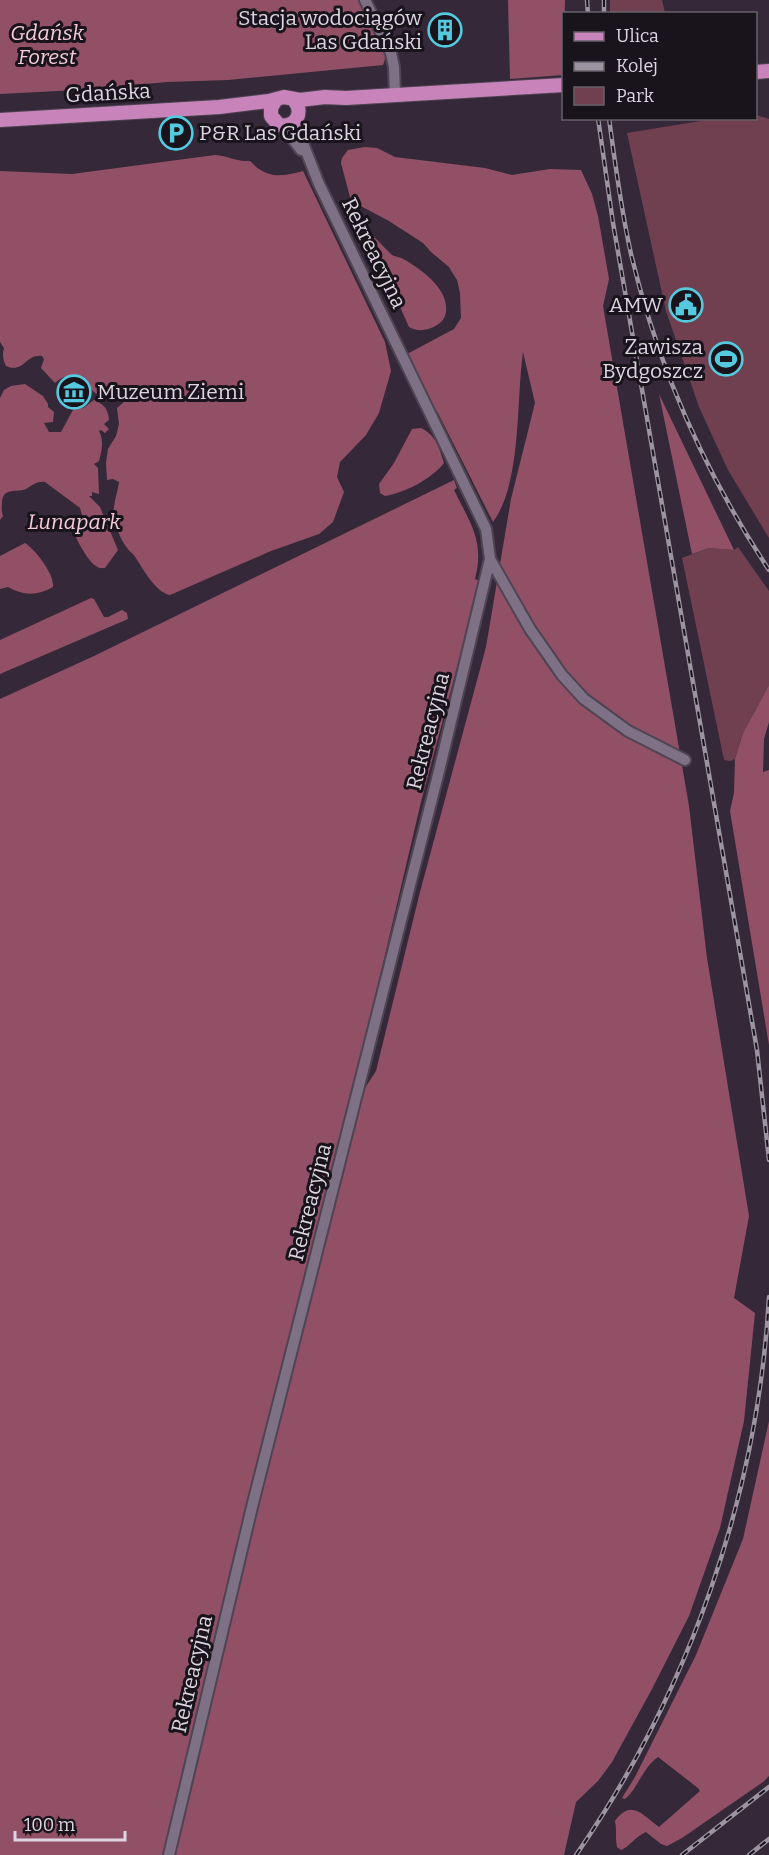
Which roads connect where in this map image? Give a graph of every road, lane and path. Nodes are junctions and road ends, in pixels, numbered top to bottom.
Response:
1 (365, 0) edge
2 (562, 85) edge
3 (395, 95) junction
4 (346, 98) junction
5 (293, 99) junction
6 (275, 100) junction
7 (219, 107) junction
8 (271, 116) junction
9 (298, 117) junction
10 (0, 120) edge
11 (284, 126) junction
12 (309, 161) junction
13 (490, 560) junction
14 (685, 760) dead end
15 (169, 1855) edge

1 - 3 street
2 - 3 main road
3 - 4 main road
4 - 5 main road
4 - 9 main road
5 - 6 main road
5 - 9 main road
6 - 7 main road, Gdańska
6 - 8 main road
7 - 8 main road, Gdańska
7 - 10 main road, Gdańska
8 - 11 main road
9 - 11 main road
9 - 12 street, Rekreacyjna
11 - 12 street, Rekreacyjna
12 - 13 street, Rekreacyjna
13 - 14 street, Rekreacyjna
13 - 15 street, Rekreacyjna

